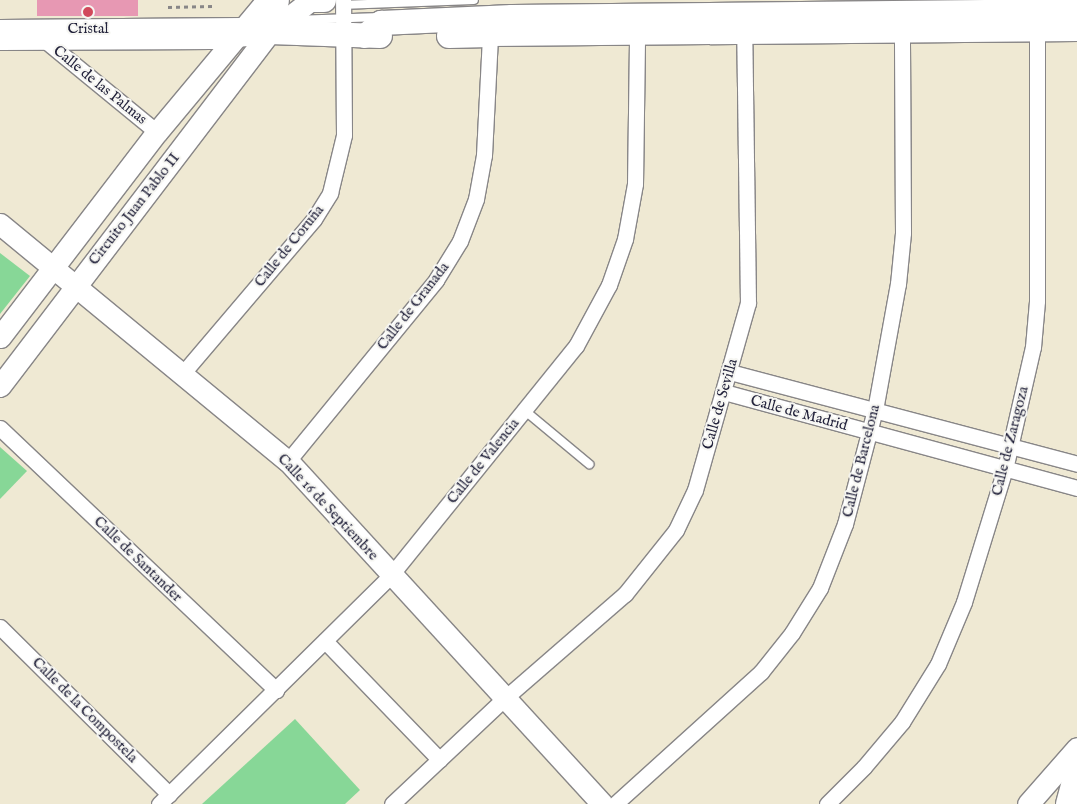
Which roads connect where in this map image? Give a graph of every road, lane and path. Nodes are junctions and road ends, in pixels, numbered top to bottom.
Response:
1 (266, 0) edge
2 (474, 0) edge
3 (1077, 5) edge
4 (212, 6) dead end
5 (168, 8) dead end
6 (1077, 11) edge
7 (319, 13) edge
8 (618, 13) junction
9 (1077, 22) edge
10 (0, 24) edge
11 (502, 26) junction
12 (241, 29) junction
13 (1037, 30) junction
14 (1077, 30) edge
15 (744, 32) junction
16 (637, 33) junction
17 (902, 33) junction
18 (0, 38) edge
19 (42, 38) junction
20 (157, 132) junction
21 (0, 224) edge
22 (52, 267) junction
23 (74, 286) junction
24 (0, 337) edge
25 (730, 372) junction
26 (182, 373) junction
27 (0, 386) edge
28 (724, 392) junction
29 (524, 410) junction
30 (875, 410) junction
31 (0, 428) edge
32 (869, 432) junction
33 (1011, 446) junction
34 (288, 461) junction
35 (589, 464) dead end
36 (1077, 464) edge
37 (1005, 469) junction
38 (1077, 488) edge
39 (391, 575) junction
40 (0, 627) edge
41 (325, 642) junction
42 (276, 690) junction
43 (504, 699) junction
44 (1077, 748) edge
45 (440, 760) junction
46 (1077, 771) edge
47 (164, 799) edge
48 (392, 804) edge
49 (602, 804) edge
50 (616, 804) edge
51 (827, 804) edge
52 (1028, 804) edge
53 (1068, 804) edge

1 - 12 main road, Circuito Juan Pablo II
2 - 7 lane
3 - 8 lane
4 - 5 path
6 - 8 main road
7 - 8 lane
7 - 11 main road
7 - 12 main road
7 - 23 main road, Circuito Juan Pablo II
7 - 26 street, Calle de Coruña
8 - 11 main road
9 - 11 lane
10 - 12 lane
11 - 16 main road
11 - 34 street, Calle de Granada
12 - 19 main road
12 - 20 main road, Circuito Juan Pablo II
13 - 14 main road
13 - 17 main road
13 - 33 street, Calle de Zaragoza
15 - 16 main road
15 - 17 main road
15 - 25 street, Calle de Sevilla
16 - 29 street, Calle de Valencia
17 - 30 street, Calle de Barcelona
18 - 19 main road
19 - 20 street, Calle de las Palmas
20 - 22 main road, Circuito Juan Pablo II
21 - 22 main road, Calle 16 de Septiembre
22 - 23 main road, Calle 16 de Septiembre
22 - 24 main road, Circuito Juan Pablo II
23 - 26 main road, Calle 16 de Septiembre
23 - 27 main road, Circuito Juan Pablo II
25 - 28 street, Calle de Sevilla
25 - 30 street, Calle de Madrid
26 - 34 main road, Calle 16 de Septiembre
28 - 32 street, Calle de Madrid
28 - 43 street, Calle de Sevilla
29 - 35 lane
29 - 39 street, Calle de Valencia
30 - 32 street, Calle de Barcelona
30 - 33 street, Calle de Madrid
31 - 42 street, Calle de Santander
32 - 37 street, Calle de Madrid
32 - 50 street, Calle de Barcelona
33 - 36 street, Calle de Madrid
33 - 37 street, Calle de Zaragoza
34 - 39 main road, Calle 16 de Septiembre
37 - 38 street, Calle de Madrid
37 - 51 street, Calle de Zaragoza
39 - 41 street, Calle de Valencia
39 - 43 main road, Calle 16 de Septiembre
40 - 47 street, Calle de la Compostela
41 - 42 street, Calle de Valencia
41 - 45 street
42 - 47 street, Calle de Valencia
43 - 45 street, Calle de Sevilla
43 - 49 main road, Calle 16 de Septiembre
44 - 52 main road
45 - 48 street, Calle de Sevilla
46 - 53 main road

